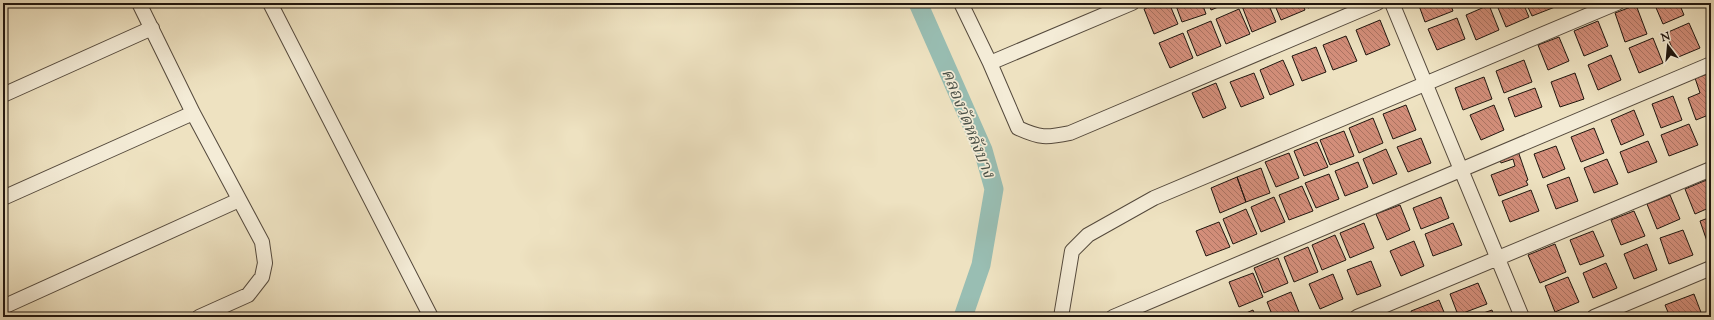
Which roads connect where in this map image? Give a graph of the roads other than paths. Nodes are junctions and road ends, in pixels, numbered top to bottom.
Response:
1 (139, 3) edge
2 (270, 3) edge
3 (961, 3) edge
4 (1132, 3) edge
5 (1377, 3) edge
6 (1392, 3) edge
7 (1616, 3) edge
8 (152, 28) junction
9 (990, 63) junction
10 (1711, 64) edge
11 (1426, 84) junction
12 (3, 95) edge
13 (193, 113) junction
14 (1711, 169) edge
15 (1462, 170) junction
16 (3, 198) edge
17 (239, 200) junction
18 (1498, 258) junction
19 (1711, 268) edge
20 (3, 307) edge
21 (199, 317) edge
22 (431, 317) edge
23 (1061, 317) edge
24 (1113, 317) edge
25 (1357, 317) edge
26 (1522, 317) edge
27 (1594, 317) edge

1 - 8 street
2 - 22 street
3 - 9 street
4 - 9 street
5 - 9 street
6 - 11 street
7 - 11 street
8 - 12 street
8 - 13 street
10 - 15 street
11 - 15 street
11 - 23 street
13 - 16 street
13 - 17 street
14 - 18 street
15 - 18 street
15 - 24 street
17 - 20 street
17 - 21 street
18 - 25 street
18 - 26 street
19 - 27 street

